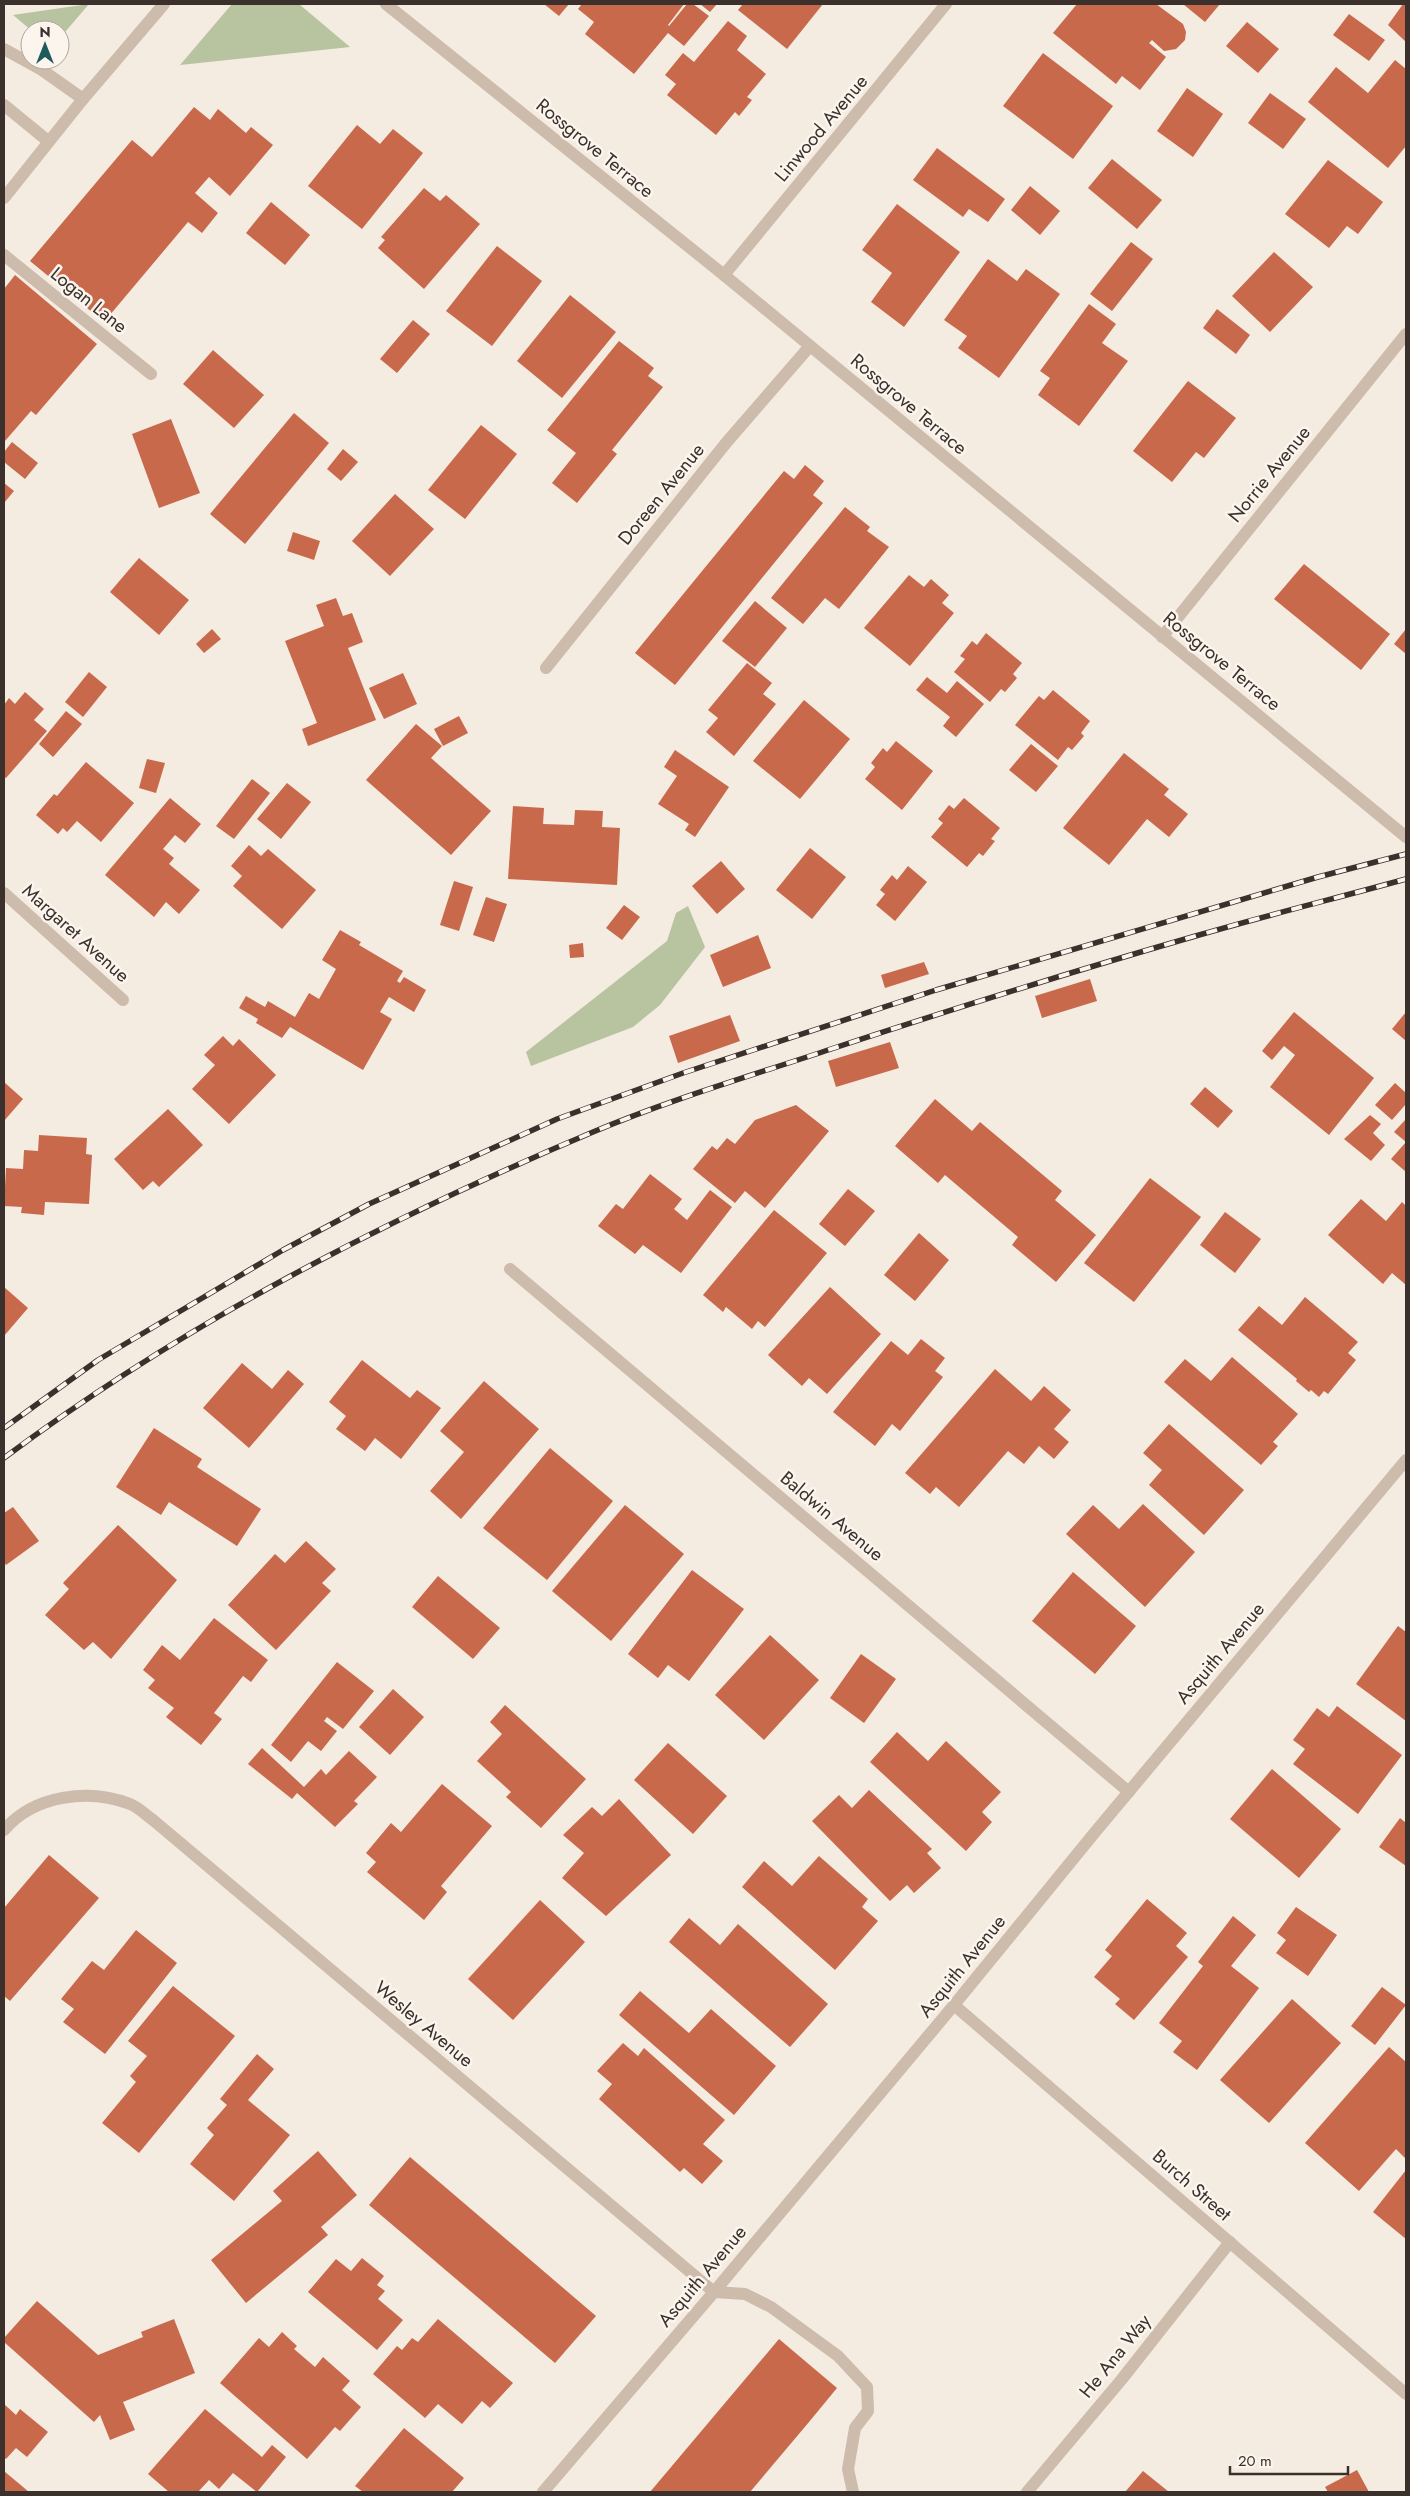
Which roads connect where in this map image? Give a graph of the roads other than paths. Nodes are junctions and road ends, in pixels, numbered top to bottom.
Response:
1 (164, 4) edge
2 (386, 4) edge
3 (946, 4) edge
4 (4, 49) edge
5 (83, 99) junction
6 (4, 105) edge
7 (48, 141) junction
8 (4, 187) edge
9 (4, 198) edge
10 (4, 255) edge
11 (724, 275) junction
12 (1406, 334) edge
13 (810, 346) junction
14 (151, 374) dead end
15 (1162, 637) junction
16 (546, 668) dead end
17 (1406, 837) edge
18 (4, 893) edge
19 (123, 1000) dead end
20 (510, 1269) dead end
21 (1406, 1460) edge
22 (1129, 1792) junction
23 (4, 1830) edge
24 (954, 2005) junction
25 (1230, 2242) junction
26 (714, 2292) junction
27 (1406, 2394) edge
28 (543, 2492) edge
29 (853, 2492) edge
30 (1027, 2492) edge

1 - 5 street
2 - 11 street, Rossgrove Terrace
3 - 11 street, Linwood Avenue
4 - 5 street
5 - 7 street
6 - 7 street
7 - 8 street
7 - 9 street
10 - 14 street, Logan Lane
11 - 13 street, Rossgrove Terrace
12 - 15 street, Norrie Avenue
13 - 15 street, Rossgrove Terrace
13 - 16 street, Doreen Avenue
15 - 17 street, Rossgrove Terrace
18 - 19 street, Margaret Avenue
20 - 22 street, Baldwin Avenue
21 - 22 street, Asquith Avenue
22 - 24 street, Asquith Avenue
23 - 26 street, Wesley Avenue
24 - 25 street, Burch Street
24 - 26 street, Asquith Avenue
25 - 27 street, Burch Street
25 - 30 street, He Ana Way
26 - 28 street, Asquith Avenue
26 - 29 street

